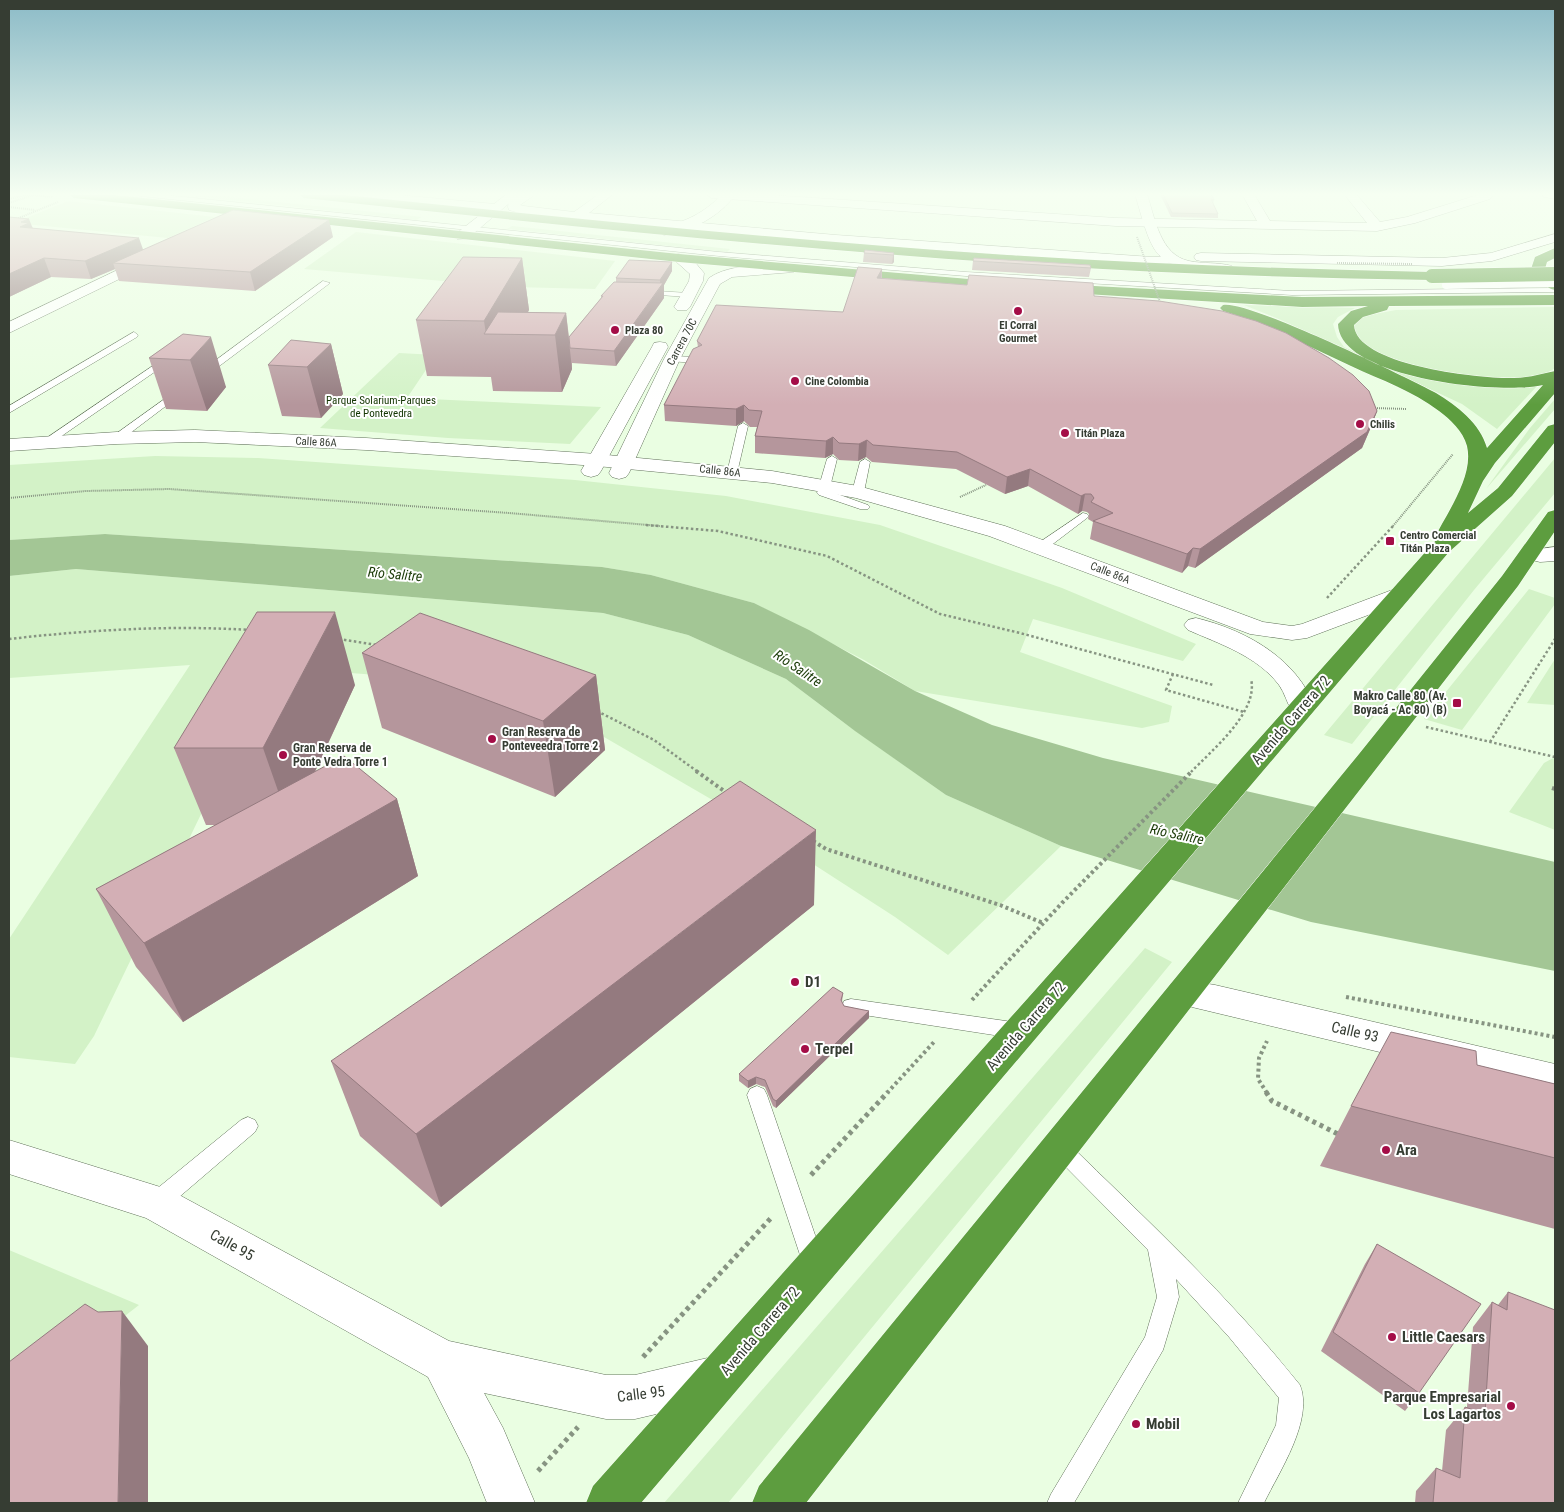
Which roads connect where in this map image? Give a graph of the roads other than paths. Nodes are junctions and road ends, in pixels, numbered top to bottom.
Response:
1 (138, 265) edge
2 (689, 265) edge
3 (745, 265) edge
4 (850, 265) edge
5 (1028, 265) edge
6 (1080, 265) edge
7 (1189, 265) edge
8 (1539, 265) edge
9 (789, 269) junction
10 (1555, 274) edge
11 (1255, 277) junction
12 (326, 283) dead end
13 (1316, 284) dead end
14 (1555, 286) edge
15 (633, 292) edge
16 (1123, 294) junction
17 (688, 295) junction
18 (1555, 300) edge
19 (1426, 302) junction
20 (9, 328) edge
21 (134, 335) dead end
22 (181, 350) edge
23 (672, 359) junction
24 (696, 360) edge
25 (1555, 376) edge
26 (1555, 382) edge
27 (9, 410) edge
28 (742, 426) edge
29 (1555, 430) edge
30 (118, 438) junction
31 (46, 442) junction
32 (9, 445) edge
33 (9, 454) edge
34 (832, 459) edge
35 (865, 462) edge
36 (594, 466) junction
37 (621, 468) junction
38 (732, 473) junction
39 (1473, 481) junction
40 (824, 485) junction
41 (861, 500) junction
42 (1083, 516) edge
43 (1555, 516) edge
44 (1041, 547) junction
45 (1441, 547) junction
46 (1550, 550) edge
47 (1510, 581) junction
48 (1400, 595) junction
49 (1302, 707) junction
50 (1183, 993) junction
51 (851, 1006) edge
52 (1021, 1031) junction
53 (1555, 1079) edge
54 (757, 1095) dead end
55 (248, 1126) dead end
56 (1059, 1147) junction
57 (9, 1157) edge
58 (156, 1203) junction
59 (1158, 1244) junction
60 (815, 1268) junction
61 (443, 1362) junction
62 (720, 1377) junction
63 (511, 1501) edge
64 (610, 1503) edge
65 (776, 1503) edge
66 (1060, 1503) edge
67 (1251, 1503) edge

1 - 20 street
2 - 17 street, Carrera 70C
3 - 9 highway
4 - 14 lane
5 - 11 lane
6 - 11 highway
7 - 11 street
8 - 14 highway
9 - 16 highway
9 - 23 street, Carrera 70C
10 - 11 highway, bridge
12 - 30 lane
13 - 14 lane, bridge
15 - 17 lane
16 - 19 highway
16 - 39 highway
17 - 36 street, Carrera 70C
18 - 19 highway
19 - 25 highway
21 - 27 lane
22 - 31 lane
23 - 24 lane
23 - 37 street, Carrera 70C
26 - 39 highway, Avenida Carrera 72
28 - 38 lane
29 - 45 highway, Avenida Carrera 72
30 - 31 street, Calle 86A
30 - 36 street, Calle 86A
31 - 32 street, Calle 86A
33 - 36 street, Calle 86A
34 - 40 lane
35 - 41 lane
36 - 37 street, Calle 86A
37 - 38 street, Calle 86A
37 - 41 street, Calle 86A
38 - 40 street, Calle 86A
39 - 45 highway, Avenida Carrera 72
40 - 41 street, Calle 86A
41 - 44 street, Calle 86A
41 - 49 street, Calle 86A
42 - 44 lane
43 - 47 highway
44 - 48 street, Calle 86A
45 - 48 highway, Avenida Carrera 72
46 - 47 highway
47 - 50 highway
48 - 49 highway, Avenida Carrera 72
49 - 52 highway, Avenida Carrera 72
50 - 53 street, Calle 93
50 - 56 highway
51 - 52 lane
52 - 60 highway, Avenida Carrera 72
54 - 60 lane
55 - 58 lane
56 - 59 lane
56 - 65 highway
57 - 58 street, Calle 95
58 - 61 street, Calle 95
59 - 66 lane
59 - 67 lane
60 - 62 highway, Avenida Carrera 72
61 - 62 street, Calle 95
61 - 63 street
62 - 64 highway, Avenida Carrera 72

